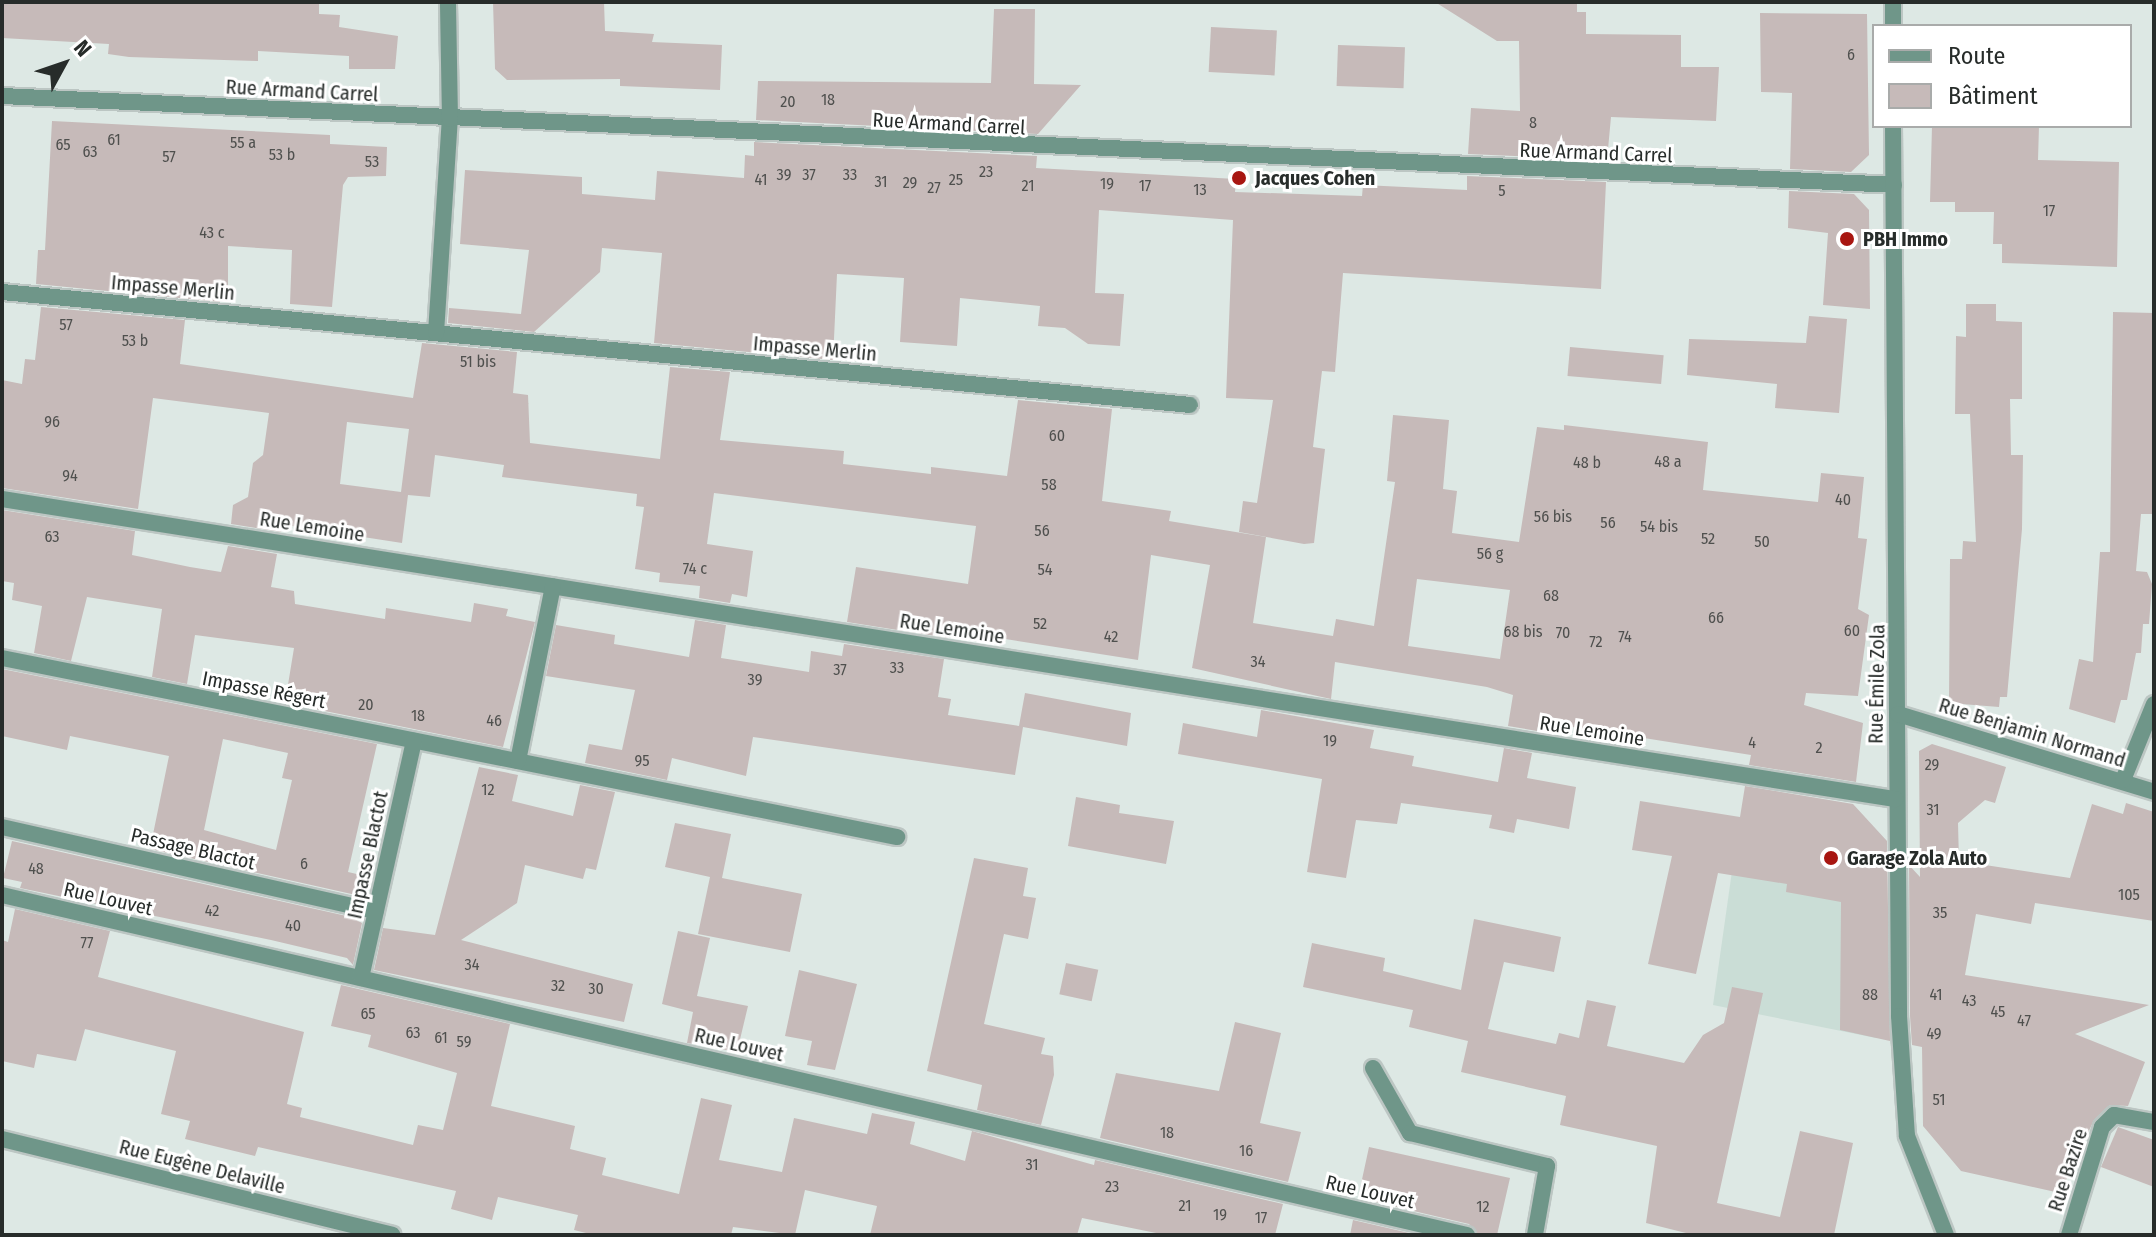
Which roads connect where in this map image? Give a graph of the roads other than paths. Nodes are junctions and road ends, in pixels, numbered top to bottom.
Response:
1 (448, 2) edge
2 (1893, 2) edge
3 (1893, 24) edge
4 (2, 96) edge
5 (450, 119) junction
6 (1893, 128) edge
7 (1894, 185) junction
8 (2, 292) edge
9 (436, 333) junction
10 (1190, 405) dead end
11 (2, 499) edge
12 (553, 586) junction
13 (2, 658) edge
14 (2154, 704) edge
15 (1898, 714) junction
16 (414, 741) junction
17 (518, 761) junction
18 (2123, 780) junction
19 (2154, 792) edge
20 (1895, 799) junction
21 (2, 827) edge
22 (897, 837) dead end
23 (2, 895) edge
24 (376, 911) junction
25 (361, 978) junction
26 (1373, 1068) dead end
27 (2154, 1122) edge
28 (2, 1139) edge
29 (392, 1235) edge
30 (1467, 1235) edge
31 (1535, 1235) edge
32 (1946, 1235) edge
33 (2069, 1235) edge

1 - 5 street
2 - 3 street
4 - 5 street, Rue Armand Carrel
5 - 7 street, Rue Armand Carrel
5 - 9 street
6 - 7 street, Rue Émile Zola
7 - 15 street, Rue Émile Zola
8 - 9 street, Impasse Merlin
9 - 10 street, Impasse Merlin
11 - 12 street, Rue Lemoine
12 - 17 street
12 - 20 street, Rue Lemoine
13 - 16 street, Impasse Régert
14 - 18 street
15 - 18 street, Rue Benjamin Normand
15 - 20 street, Rue Émile Zola
16 - 17 street, Impasse Régert
16 - 24 street, Impasse Blactot
17 - 22 street, Impasse Régert
18 - 19 street, Rue Benjamin Normand
20 - 32 street, Rue Émile Zola
21 - 24 street, Passage Blactot
23 - 25 street, Rue Louvet
24 - 25 street, Impasse Blactot
25 - 30 street, Rue Louvet
26 - 31 street
27 - 33 street, Rue Bazire
28 - 29 street, Rue Eugène Delaville

